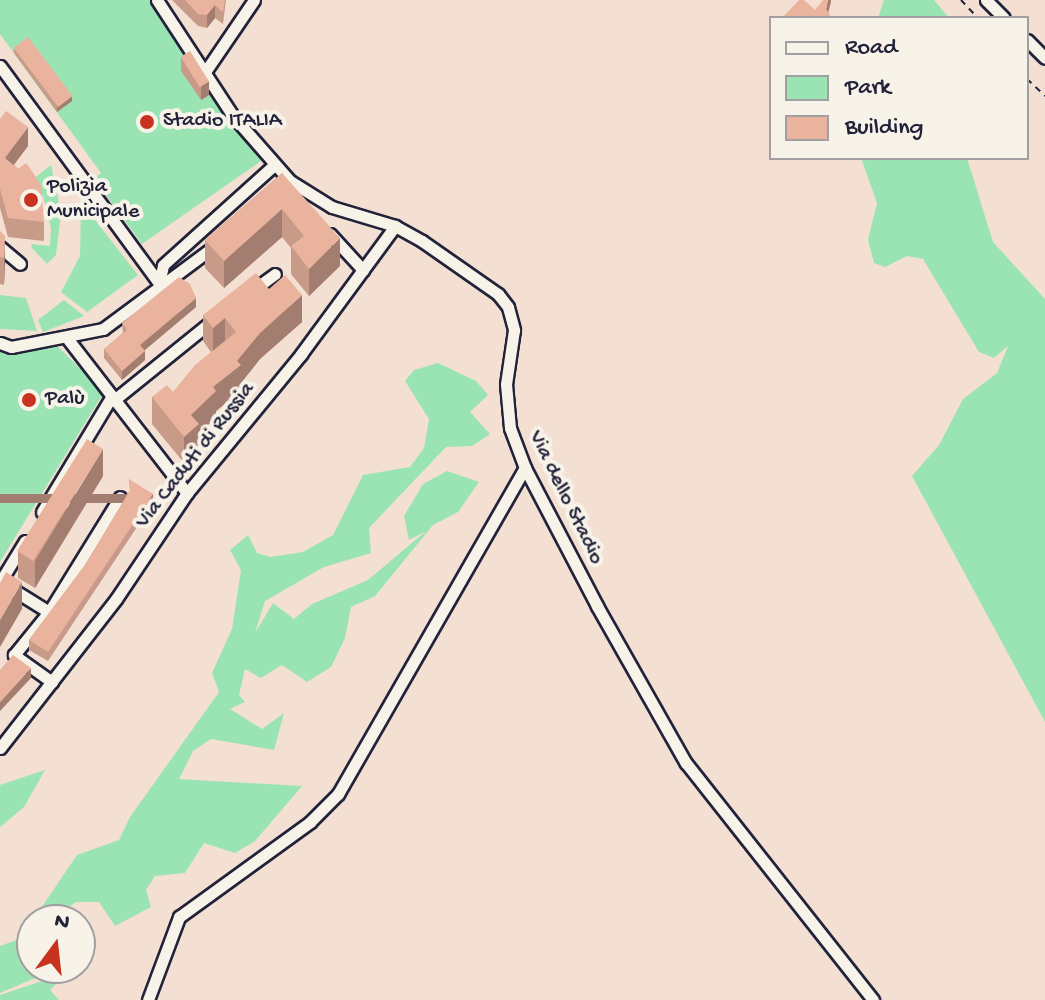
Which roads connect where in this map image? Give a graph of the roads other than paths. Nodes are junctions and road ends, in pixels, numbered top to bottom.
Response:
1 (157, 0) edge
2 (254, 0) edge
3 (986, 0) edge
4 (1002, 16) edge
5 (1029, 42) edge
6 (1045, 58) edge
7 (0, 66) edge
8 (205, 72) junction
9 (274, 165) junction
10 (290, 181) junction
11 (279, 191) edge
12 (312, 214) edge
13 (322, 225) edge
14 (395, 226) junction
15 (223, 239) edge
16 (0, 247) edge
17 (20, 264) dead end
18 (363, 270) junction
19 (275, 274) dead end
20 (159, 283) junction
21 (240, 300) edge
22 (228, 309) edge
23 (67, 338) junction
24 (0, 343) edge
25 (113, 398) junction
26 (525, 468) junction
27 (187, 493) junction
28 (120, 497) dead end
29 (0, 582) edge
30 (49, 612) junction
31 (52, 682) junction
32 (0, 748) edge
33 (148, 1000) edge
34 (873, 1000) edge

1 - 8 street, Via dello Stadio
2 - 8 street
3 - 4 street
5 - 6 street
7 - 20 street
8 - 9 street, Via dello Stadio
9 - 10 street, Via dello Stadio
9 - 20 street
10 - 11 street
10 - 12 street
10 - 14 street, Via dello Stadio
13 - 18 street
14 - 18 street, Via Caduti di Russia
14 - 26 street, Via dello Stadio
15 - 20 street
16 - 17 street
18 - 27 street, Via Caduti di Russia
19 - 21 street
20 - 23 street
22 - 25 street
23 - 24 street
23 - 25 street
25 - 27 street
25 - 29 street
26 - 33 street
26 - 34 street, Via dello Stadio
27 - 31 street, Via Caduti di Russia
28 - 30 street
29 - 30 street
30 - 31 street
31 - 32 street, Via Caduti di Russia

